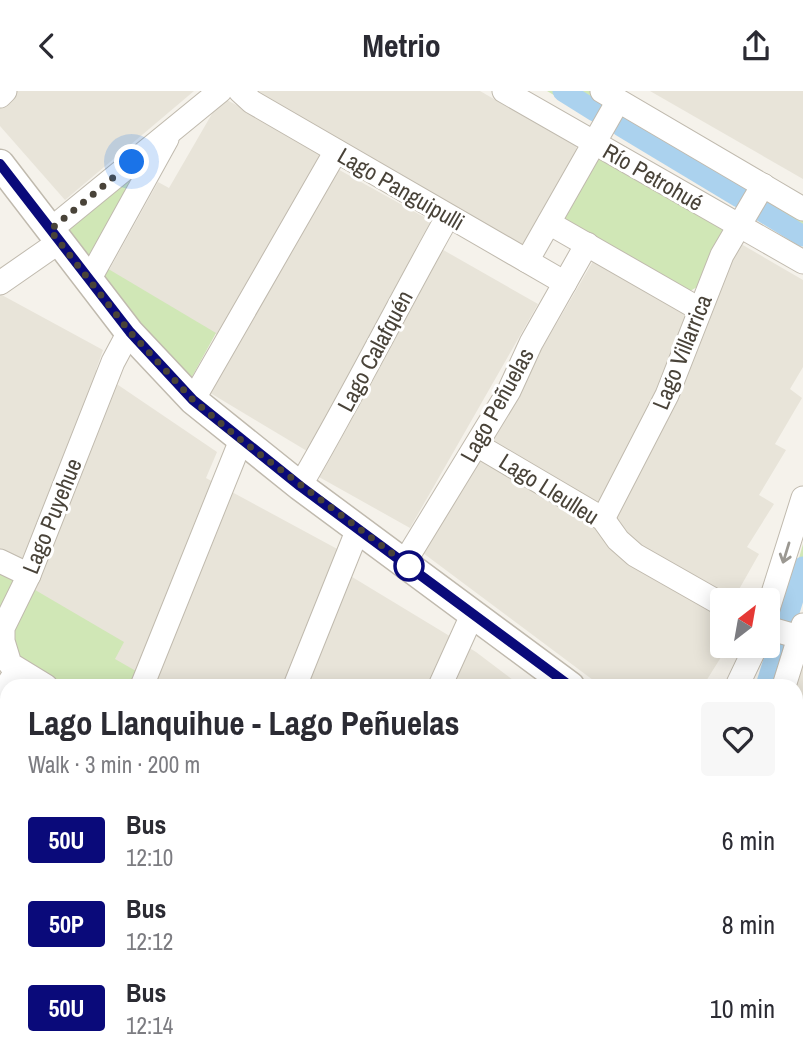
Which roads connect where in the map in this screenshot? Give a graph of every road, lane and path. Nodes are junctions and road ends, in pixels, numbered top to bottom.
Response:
1 (5, 91) edge
2 (220, 91) edge
3 (240, 91) edge
4 (504, 91) edge
5 (0, 96) edge
6 (610, 96) edge
7 (173, 128) junction
8 (594, 143) junction
9 (336, 151) junction
10 (0, 164) edge
11 (763, 185) junction
12 (803, 209) edge
13 (448, 216) junction
14 (549, 223) junction
15 (739, 226) junction
16 (55, 236) junction
17 (587, 244) junction
18 (527, 261) junction
19 (803, 262) edge
20 (89, 280) junction
21 (0, 283) edge
22 (565, 283) junction
23 (699, 309) junction
24 (130, 332) junction
25 (193, 400) junction
26 (241, 440) junction
27 (477, 445) junction
28 (300, 486) junction
29 (803, 498) edge
30 (603, 519) junction
31 (358, 529) junction
32 (0, 561) edge
33 (404, 563) junction
34 (29, 575) junction
35 (775, 588) edge
36 (710, 598) edge
37 (473, 613) junction
38 (780, 629) edge
39 (801, 631) edge
40 (750, 658) edge
41 (17, 670) junction
42 (11, 679) edge
43 (33, 679) edge
44 (145, 679) edge
45 (298, 679) edge
46 (443, 679) edge
47 (561, 679) edge
48 (740, 679) edge
49 (786, 679) edge

1 - 5 street
2 - 7 street
3 - 9 street, Lago Panguipulli
4 - 8 street, Río Petrohué
6 - 8 street
6 - 11 street, Río Petrohué
7 - 16 street
7 - 20 street
8 - 14 street
8 - 15 street, Río Petrohué
9 - 13 street, Lago Panguipulli
9 - 25 street
10 - 16 street
11 - 12 street, Río Petrohué
11 - 15 street, Lago Villarrica
13 - 18 street, Lago Panguipulli
13 - 28 street, Lago Calafquén
14 - 17 street
14 - 18 street
15 - 19 street, Río Petrohué
15 - 23 street, Lago Villarrica
16 - 20 street
16 - 21 street
17 - 22 street, Lago Peñuelas
17 - 23 street
18 - 22 street, Lago Panguipulli
20 - 24 street
22 - 27 street, Lago Peñuelas
23 - 30 street, Lago Villarrica
24 - 25 street
24 - 34 street, Lago Puyehue
25 - 26 street
26 - 28 street
26 - 44 street
27 - 30 street, Lago Lleulleu
27 - 33 street, Lago Peñuelas
28 - 31 street
29 -> 35 street
30 - 36 street, Lago Lleulleu
31 - 33 street
31 - 45 street
32 - 34 street
33 - 37 street
34 - 41 street, Lago Puyehue
37 - 46 street
37 - 47 street
38 - 39 street
39 - 49 street
40 - 48 street
41 - 42 street
41 - 43 street

